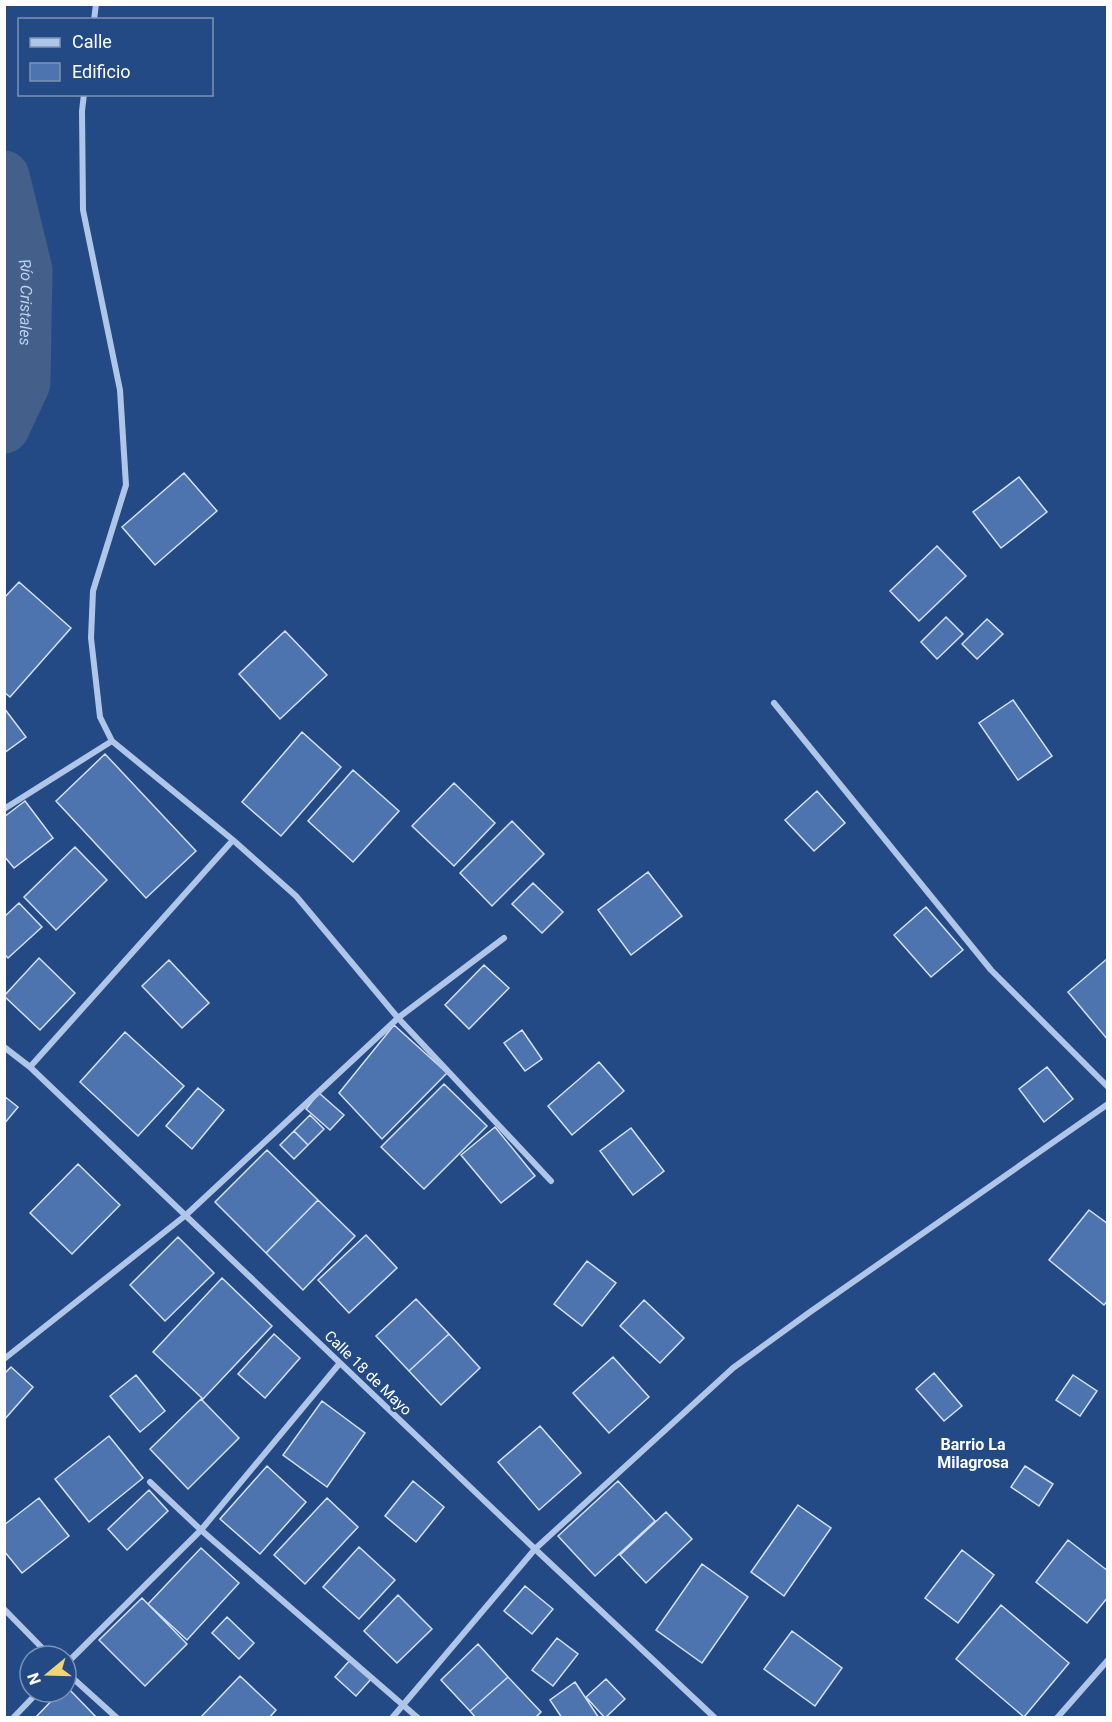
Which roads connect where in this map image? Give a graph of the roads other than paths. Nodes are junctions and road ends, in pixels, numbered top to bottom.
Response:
1 (84, 96) edge
2 (774, 703) dead end
3 (112, 741) junction
4 (4, 809) edge
5 (232, 840) junction
6 (504, 938) dead end
7 (398, 1018) junction
8 (5, 1047) edge
9 (30, 1067) junction
10 (1107, 1087) edge
11 (1107, 1104) edge
12 (551, 1180) dead end
13 (186, 1215) junction
14 (4, 1359) edge
15 (340, 1363) junction
16 (150, 1482) dead end
17 (201, 1530) junction
18 (535, 1549) junction
19 (4, 1609) edge
20 (38, 1644) edge
21 (78, 1652) edge
22 (1107, 1660) edge
23 (78, 1683) edge
24 (26, 1704) edge
25 (404, 1704) junction
26 (13, 1718) edge
27 (117, 1718) edge
28 (392, 1718) edge
29 (418, 1718) edge
30 (715, 1718) edge
31 (1057, 1718) edge

1 - 3 street
2 - 10 street
3 - 4 street
3 - 5 street
5 - 7 street
5 - 9 street
6 - 7 street
7 - 12 street
7 - 13 street
8 - 9 street, Calle 18 de Mayo
9 - 13 street, Calle 18 de Mayo
11 - 18 street
13 - 14 street
13 - 15 street, Calle 18 de Mayo
15 - 17 street
15 - 18 street, Calle 18 de Mayo
16 - 17 street
17 - 21 street
17 - 25 street
18 - 25 street
18 - 30 street, Calle 18 de Mayo
19 - 20 street
22 - 31 street
23 - 27 street
24 - 26 street
25 - 28 street
25 - 29 street

